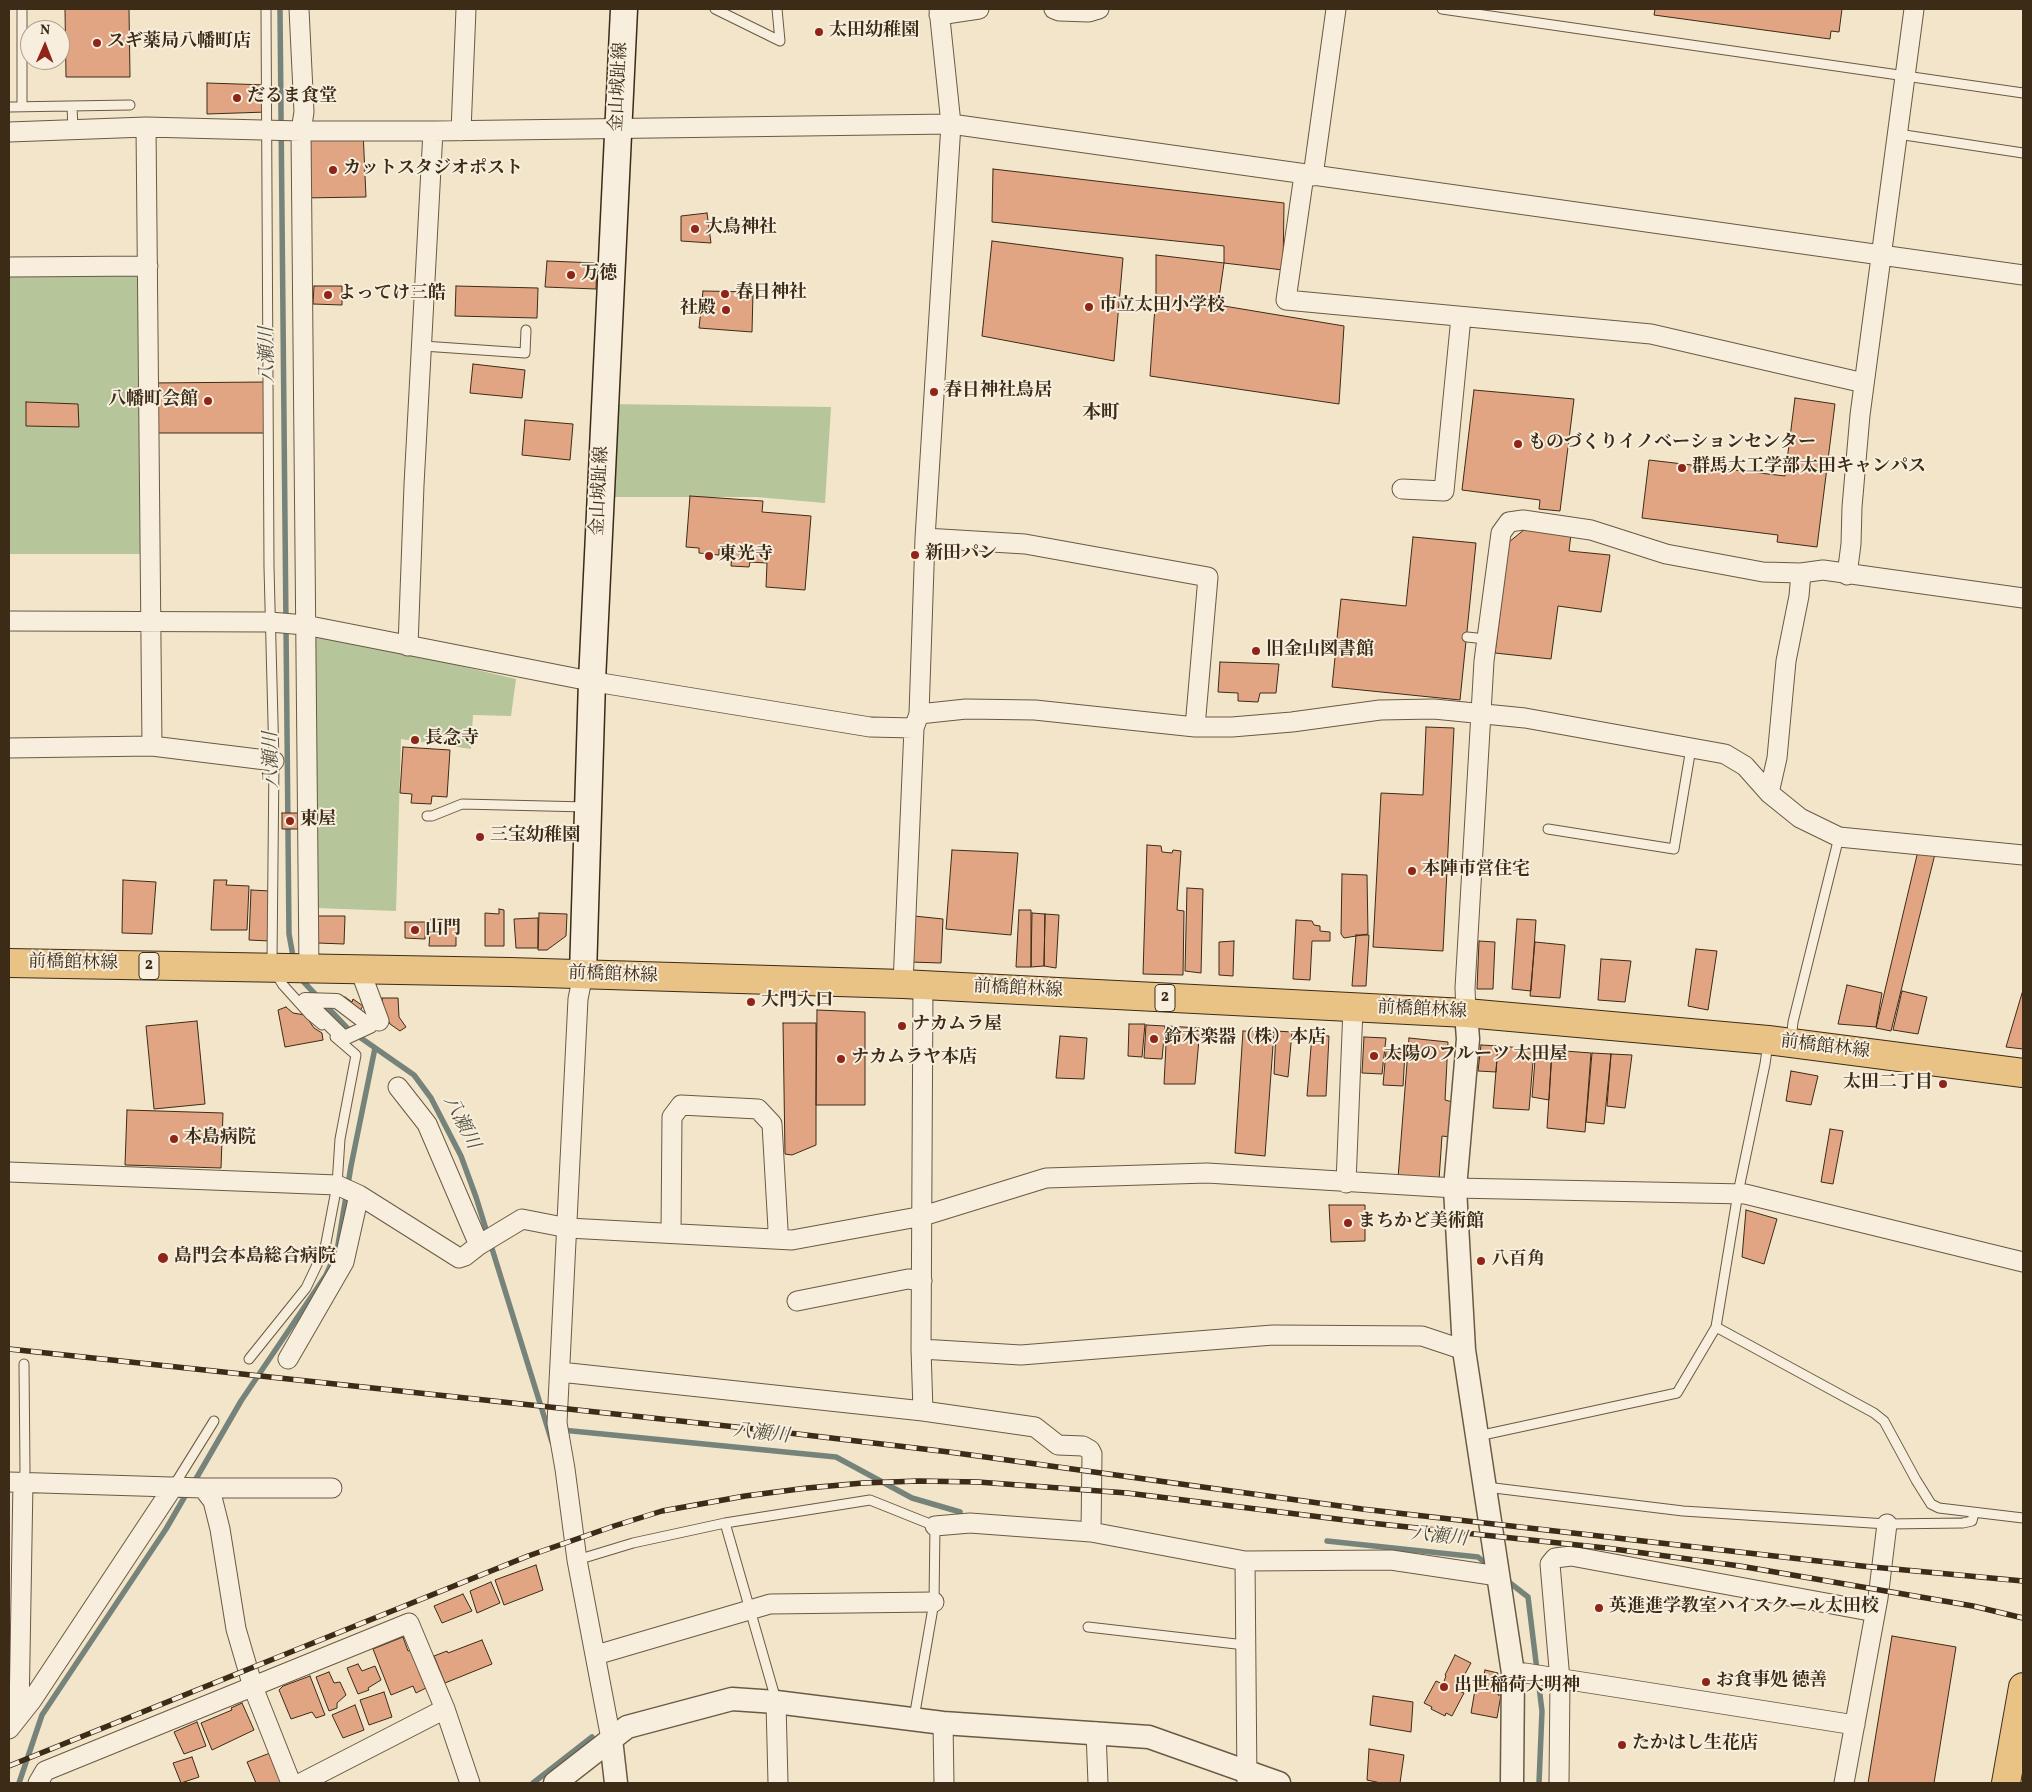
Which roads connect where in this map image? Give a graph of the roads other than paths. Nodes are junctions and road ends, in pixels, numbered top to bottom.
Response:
1 (22, 9) edge
2 (266, 9) edge
3 (300, 9) edge
4 (466, 9) edge
5 (624, 9) edge
6 (715, 9) edge
7 (777, 9) edge
8 (979, 9) edge
9 (1054, 9) edge
10 (1099, 9) edge
11 (1336, 9) edge
12 (1442, 9) edge
13 (1914, 9) edge
14 (939, 12) edge
15 (1906, 76) junction
16 (2023, 93) edge
17 (130, 105) dead end
18 (72, 106) junction
19 (9, 107) edge
20 (22, 107) junction
21 (951, 124) junction
22 (146, 127) junction
23 (618, 129) junction
24 (73, 130) junction
25 (268, 130) junction
26 (301, 131) junction
27 (461, 131) junction
28 (9, 132) edge
29 (433, 132) junction
30 (1898, 134) junction
31 (2023, 153) edge
32 (1309, 175) junction
33 (1882, 255) junction
34 (148, 266) junction
35 (9, 267) edge
36 (2023, 275) edge
37 (1461, 317) junction
38 (526, 330) dead end
39 (423, 346) junction
40 (1864, 383) junction
41 (1402, 489) dead end
42 (925, 538) junction
43 (1801, 573) junction
44 (1847, 575) junction
45 (2023, 598) edge
46 (9, 621) edge
47 (151, 621) junction
48 (270, 622) junction
49 (305, 625) junction
50 (1467, 637) dead end
51 (1486, 640) junction
52 (408, 646) junction
53 (592, 681) junction
54 (1480, 715) junction
55 (916, 721) junction
56 (1195, 726) junction
57 (152, 746) junction
58 (9, 748) edge
59 (1691, 748) junction
60 (274, 761) junction
61 (1769, 793) junction
62 (588, 807) junction
63 (427, 816) dead end
64 (1548, 829) dead end
65 (1839, 837) junction
66 (2023, 855) edge
67 (9, 963) edge
68 (294, 969) junction
69 (360, 970) junction
70 (583, 974) junction
71 (913, 984) junction
72 (1354, 1008) junction
73 (1466, 1013) junction
74 (379, 1020) dead end
75 (1779, 1042) junction
76 (2023, 1073) edge
77 (398, 1088) dead end
78 (9, 1172) edge
79 (1346, 1183) junction
80 (339, 1186) junction
81 (1455, 1188) junction
82 (1738, 1193) junction
83 (359, 1195) junction
84 (922, 1216) junction
85 (568, 1228) junction
86 (671, 1234) junction
87 (775, 1239) junction
88 (480, 1245) junction
89 (2023, 1262) edge
90 (922, 1281) junction
91 (798, 1301) dead end
92 (1716, 1327) junction
93 (921, 1349) junction
94 (1464, 1350) junction
95 (249, 1359) dead end
96 (288, 1359) dead end
97 (24, 1364) dead end
98 (560, 1372) junction
99 (923, 1411) junction
100 (214, 1421) dead end
101 (1478, 1436) junction
102 (16, 1482) edge
103 (175, 1487) junction
104 (1486, 1487) junction
105 (202, 1488) junction
106 (332, 1488) dead end
107 (1974, 1512) junction
108 (2023, 1518) edge
109 (725, 1523) junction
110 (1887, 1524) junction
111 (935, 1526) junction
112 (1091, 1532) junction
113 (584, 1558) junction
114 (1245, 1561) junction
115 (1498, 1576) junction
116 (934, 1602) junction
117 (750, 1611) junction
118 (1875, 1612) junction
119 (1088, 1627) dead end
120 (1245, 1645) junction
121 (596, 1654) junction
122 (1519, 1673) junction
123 (1556, 1679) junction
124 (253, 1687) junction
125 (2023, 1687) edge
126 (776, 1702) junction
127 (445, 1709) junction
128 (914, 1721) junction
129 (14, 1722) edge
130 (943, 1723) junction
131 (1855, 1725) junction
132 (1096, 1732) junction
133 (612, 1739) junction
134 (1246, 1777) edge
135 (38, 1783) edge
136 (291, 1783) edge
137 (300, 1783) edge
138 (470, 1783) edge
139 (555, 1783) edge
140 (616, 1783) edge
141 (778, 1783) edge
142 (944, 1783) edge
143 (1098, 1783) edge
144 (1279, 1783) edge
145 (1512, 1783) edge
146 (1558, 1783) edge
147 (1844, 1783) edge
148 (2006, 1783) edge

1 - 20 lane
2 - 25 lane
3 - 26 street
4 - 27 street
5 - 23 main road, 金山城趾線
6 - 7 lane
8 - 14 street
9 - 10 street
11 - 32 street
12 - 15 lane
13 - 15 street
14 - 21 street
15 - 16 lane
15 - 30 street
17 - 18 lane
18 - 20 lane
18 - 24 lane
19 - 20 lane
21 - 23 street
21 - 32 street
21 - 42 street
22 - 24 street
22 - 25 street
22 - 34 street
23 - 27 street
23 - 53 main road, 金山城趾線
24 - 28 street
25 - 26 street
25 - 48 lane
26 - 29 street
26 - 49 street
27 - 29 street
29 - 39 street
30 - 31 lane
30 - 33 street
32 - 33 street
32 - 37 street
33 - 36 street
33 - 40 street
34 - 35 street
34 - 47 street
37 - 40 street
37 - 41 street
38 - 39 lane
39 - 52 street
40 - 44 street
42 - 55 street
42 - 56 street
43 - 44 street
43 - 51 street
43 - 61 street
44 - 45 street
46 - 47 street
47 - 48 street
47 - 57 street
48 - 49 street
48 - 60 lane
49 - 52 street
49 - 68 street
50 - 51 lane
51 - 54 street
52 - 53 street
53 - 55 street
53 - 62 main road, 金山城趾線
54 - 56 street
54 - 59 street
54 - 73 street
55 - 56 street
55 - 71 street
57 - 58 street
57 - 60 street
59 - 61 street
59 - 64 lane
60 - 68 lane
61 - 65 street
62 - 63 lane
62 - 70 main road, 金山城趾線
65 - 66 street
65 - 75 lane
67 - 68 main road, 前橋館林線 / 2
68 - 69 main road, 前橋館林線 / 2
68 - 80 lane
69 - 70 main road, 前橋館林線 / 2
69 - 74 street
70 - 71 main road, 前橋館林線 / 2
70 - 85 street
71 - 72 main road, 前橋館林線 / 2
71 - 84 street
72 - 73 main road, 前橋館林線 / 2
72 - 79 street
73 - 75 main road, 前橋館林線 / 2
73 - 81 street
75 - 76 main road, 前橋館林線 / 2
75 - 82 lane
77 - 88 street
78 - 80 street
79 - 81 street
79 - 84 street
80 - 83 street
80 - 95 lane
81 - 82 street
81 - 94 street
82 - 89 street
82 - 92 lane
83 - 88 street
83 - 96 street
84 - 87 street
84 - 90 street
85 - 86 street
85 - 88 street
85 - 98 street
86 - 87 street
86 - 87 street
90 - 91 street
90 - 93 street
92 - 101 lane
92 - 107 lane
93 - 94 street
93 - 99 street
94 - 101 street
97 - 102 lane
98 - 99 street
98 - 113 street
99 - 112 street
100 - 103 lane
101 - 104 street
102 - 103 street
102 - 129 street
103 - 105 street
103 - 129 street
104 - 110 lane
104 - 115 street
105 - 106 street
105 - 124 street
107 - 108 lane
107 - 110 lane
109 - 111 lane
109 - 113 lane
109 - 117 lane
110 - 118 street
111 - 112 street
111 - 116 lane
112 - 114 street
113 - 121 street
114 - 115 street
114 - 120 street
115 - 122 street
116 - 117 street
116 - 128 lane
117 - 121 street
117 - 126 lane
118 - 123 street
118 - 131 street
119 - 120 lane
120 - 134 street
121 - 133 street
122 - 123 street
122 - 145 street
123 - 131 street
123 - 146 street
124 - 127 street
124 - 135 street
124 - 136 street
125 - 148 main road
126 - 128 street
126 - 133 street
126 - 141 street
127 - 137 street
127 - 138 street
128 - 130 street
130 - 132 street
130 - 142 street
131 - 147 street
132 - 134 street
132 - 143 street
133 - 139 street
133 - 140 street
134 - 144 street

